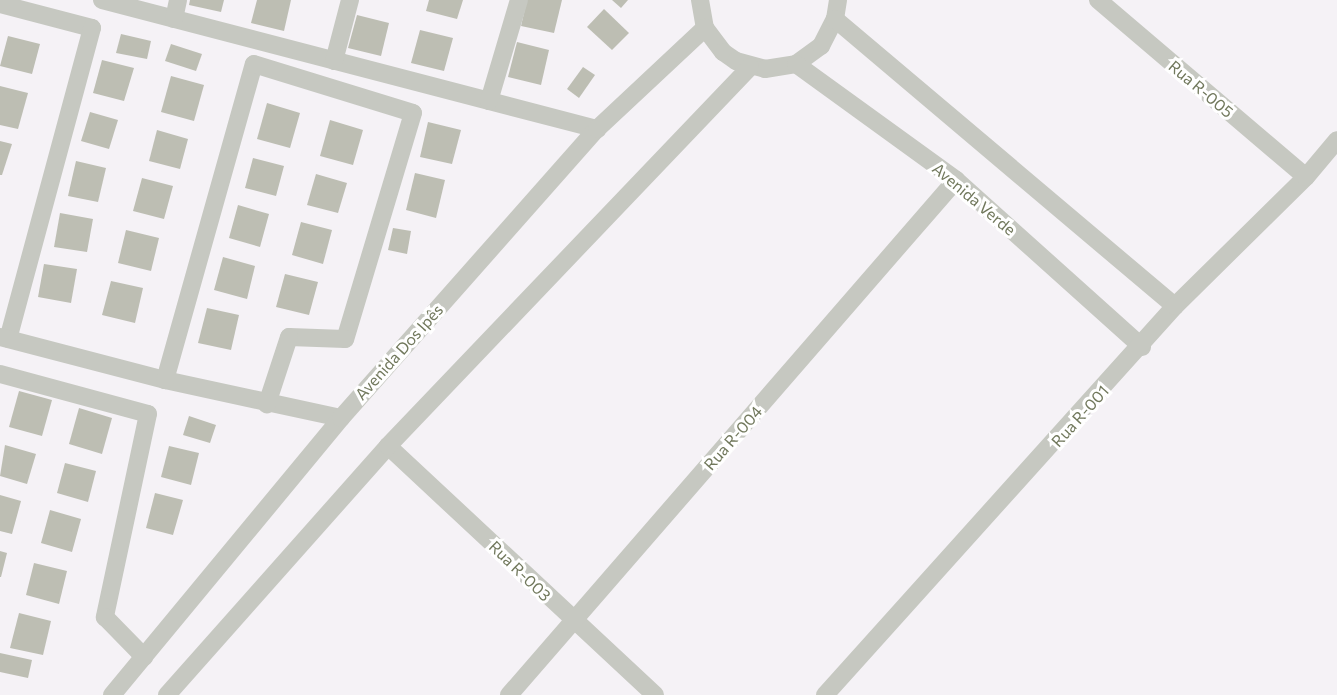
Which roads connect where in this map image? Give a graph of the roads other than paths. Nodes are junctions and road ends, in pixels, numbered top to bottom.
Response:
1 (102, 0) edge
2 (178, 0) edge
3 (350, 0) edge
4 (519, 0) edge
5 (700, 0) edge
6 (838, 0) edge
7 (1098, 0) edge
8 (0, 4) edge
9 (174, 19) junction
10 (835, 19) junction
11 (705, 28) junction
12 (334, 61) junction
13 (795, 64) junction
14 (750, 67) junction
15 (489, 101) junction
16 (597, 129) junction
17 (1337, 140) edge
18 (1305, 177) junction
19 (956, 180) junction
20 (1175, 306) junction
21 (4, 338) edge
22 (1142, 347) junction
23 (0, 374) edge
24 (165, 380) junction
25 (267, 404) junction
26 (341, 418) junction
27 (388, 446) junction
28 (574, 623) junction
29 (144, 657) junction
30 (112, 695) edge
31 (167, 695) edge
32 (509, 695) edge
33 (655, 695) edge
34 (825, 695) edge

1 - 9 street
2 - 9 street
3 - 12 street
4 - 15 street
5 - 11 street
6 - 10 street
7 - 18 street, Rua R-005
8 - 21 street
9 - 12 street
10 - 13 street
10 - 20 street
11 - 14 street
11 - 16 street, Avenida Dos Ipês
12 - 15 street
13 - 14 street
13 - 19 street, Avenida Verde
14 - 27 street
15 - 16 street
16 - 26 street, Avenida Dos Ipês
17 - 18 street, Rua R-001
18 - 20 street, Rua R-001
19 - 22 street, Avenida Verde
19 - 28 street, Rua R-004
20 - 22 street, Rua R-001
21 - 24 street
22 - 34 street, Rua R-001
23 - 29 street
24 - 25 street
24 - 25 street
25 - 26 street
26 - 29 street, Avenida Dos Ipês
27 - 28 street, Rua R-003
27 - 31 street
28 - 32 street, Rua R-004
28 - 33 street, Rua R-003
29 - 30 street, Avenida Dos Ipês

